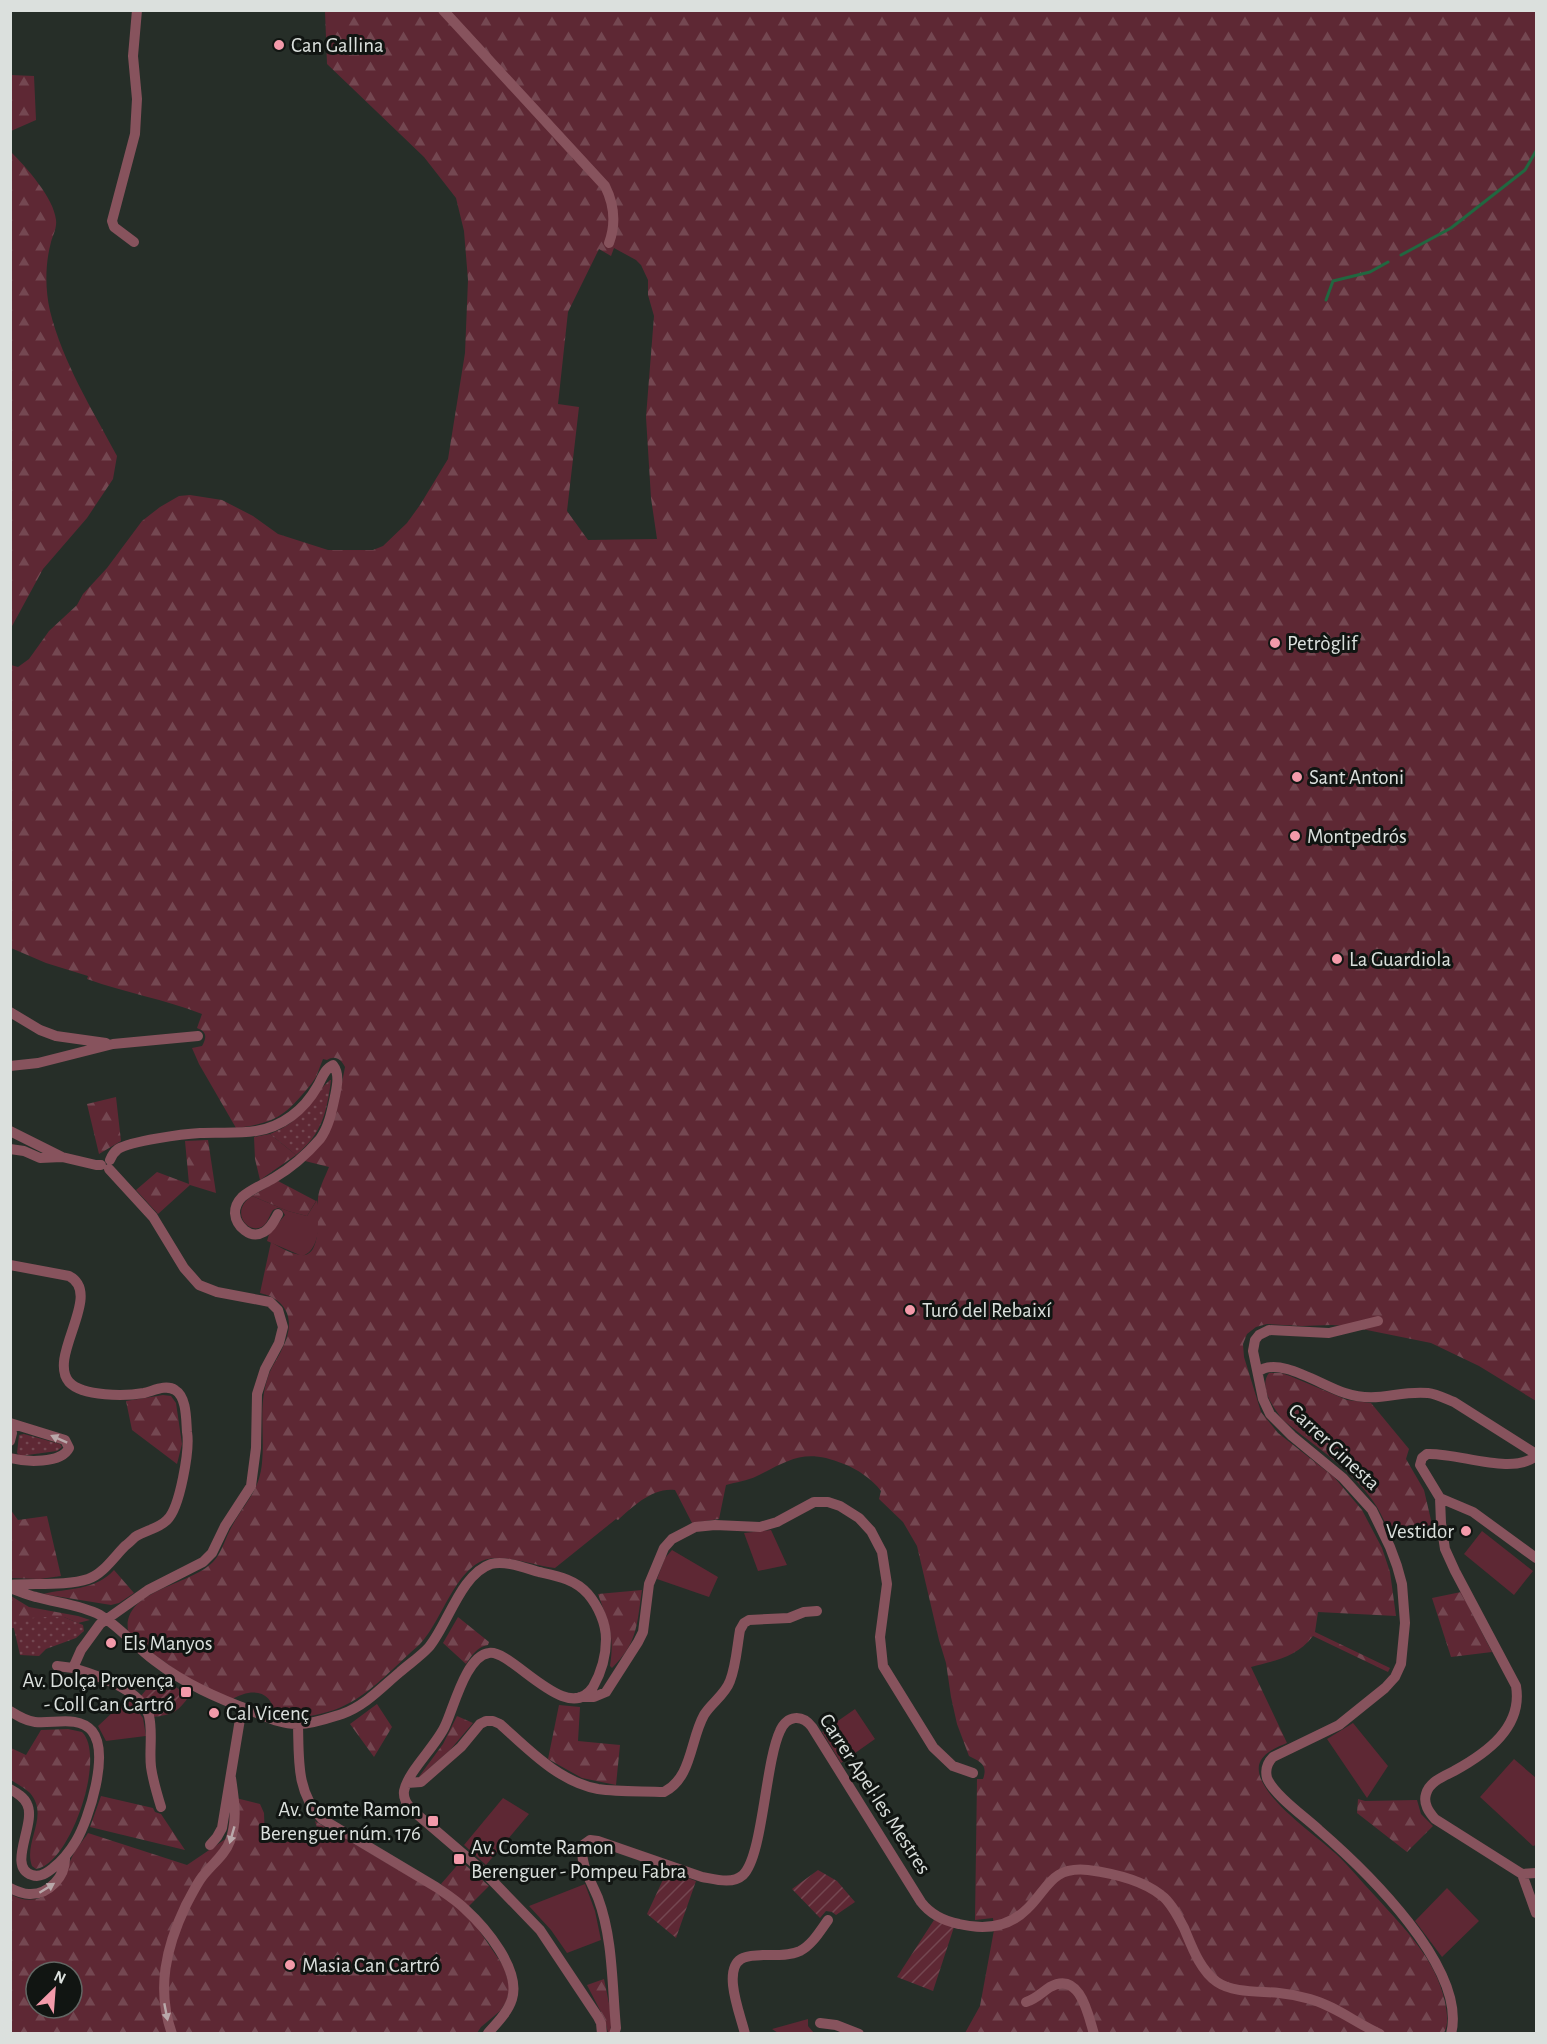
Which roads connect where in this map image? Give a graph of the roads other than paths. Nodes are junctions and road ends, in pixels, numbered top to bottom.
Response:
1 (137, 10) edge
2 (443, 10) edge
3 (134, 242) dead end
4 (609, 243) dead end
5 (10, 1012) edge
6 (198, 1036) dead end
7 (112, 1044) junction
8 (10, 1066) edge
9 (10, 1131) edge
10 (10, 1149) edge
11 (62, 1157) junction
12 (106, 1164) junction
13 (278, 1214) dead end
14 (10, 1265) edge
15 (1378, 1321) dead end
16 (1258, 1372) junction
17 (10, 1424) edge
18 (10, 1441) edge
19 (1536, 1455) edge
20 (10, 1458) edge
21 (1440, 1498) junction
22 (1536, 1558) edge
23 (10, 1586) edge
24 (817, 1611) dead end
25 (106, 1620) junction
26 (57, 1666) dead end
27 (73, 1668) junction
28 (580, 1697) junction
29 (242, 1707) junction
30 (10, 1711) edge
31 (298, 1725) junction
32 (973, 1773) dead end
33 (231, 1778) junction
34 (407, 1783) junction
35 (10, 1789) edge
36 (161, 1807) dead end
37 (210, 1845) dead end
38 (16, 1857) edge
39 (65, 1857) junction
40 (1536, 1873) edge
41 (1522, 1874) junction
42 (10, 1888) edge
43 (1536, 1913) edge
44 (828, 1920) dead end
45 (1026, 2002) dead end
46 (819, 2023) dead end
47 (488, 2033) edge
48 (172, 2034) edge
49 (602, 2034) edge
50 (614, 2034) edge
51 (745, 2034) edge
52 (859, 2034) edge
53 (1094, 2034) edge
54 (1380, 2034) edge
55 (1451, 2034) edge

1 - 3 street
2 - 4 street
5 - 7 street
6 - 7 street
7 - 8 street
9 - 11 street
10 - 11 street
11 - 12 street
12 - 13 street
12 - 25 street
14 - 23 street
15 - 16 street, Carrer Ginesta
16 - 19 street
16 - 55 street, Carrer Ginesta
17 - 18 street
20 -> 17 street
19 - 21 street
21 - 22 street
21 - 41 street
23 - 25 street
24 - 34 street
25 - 27 street
25 - 29 street
26 - 27 street
27 - 36 street
28 - 31 street
28 - 32 street
28 - 34 street
29 - 31 street
29 - 33 street
30 - 39 street
31 - 47 street
33 - 37 street
33 -> 48 street
34 - 49 street
35 - 38 street
38 - 39 street
42 -> 39 street
40 - 41 street
41 - 43 street
44 - 51 street
45 - 53 street
46 - 52 street
50 - 54 street, Carrer Apel·les Mestres

